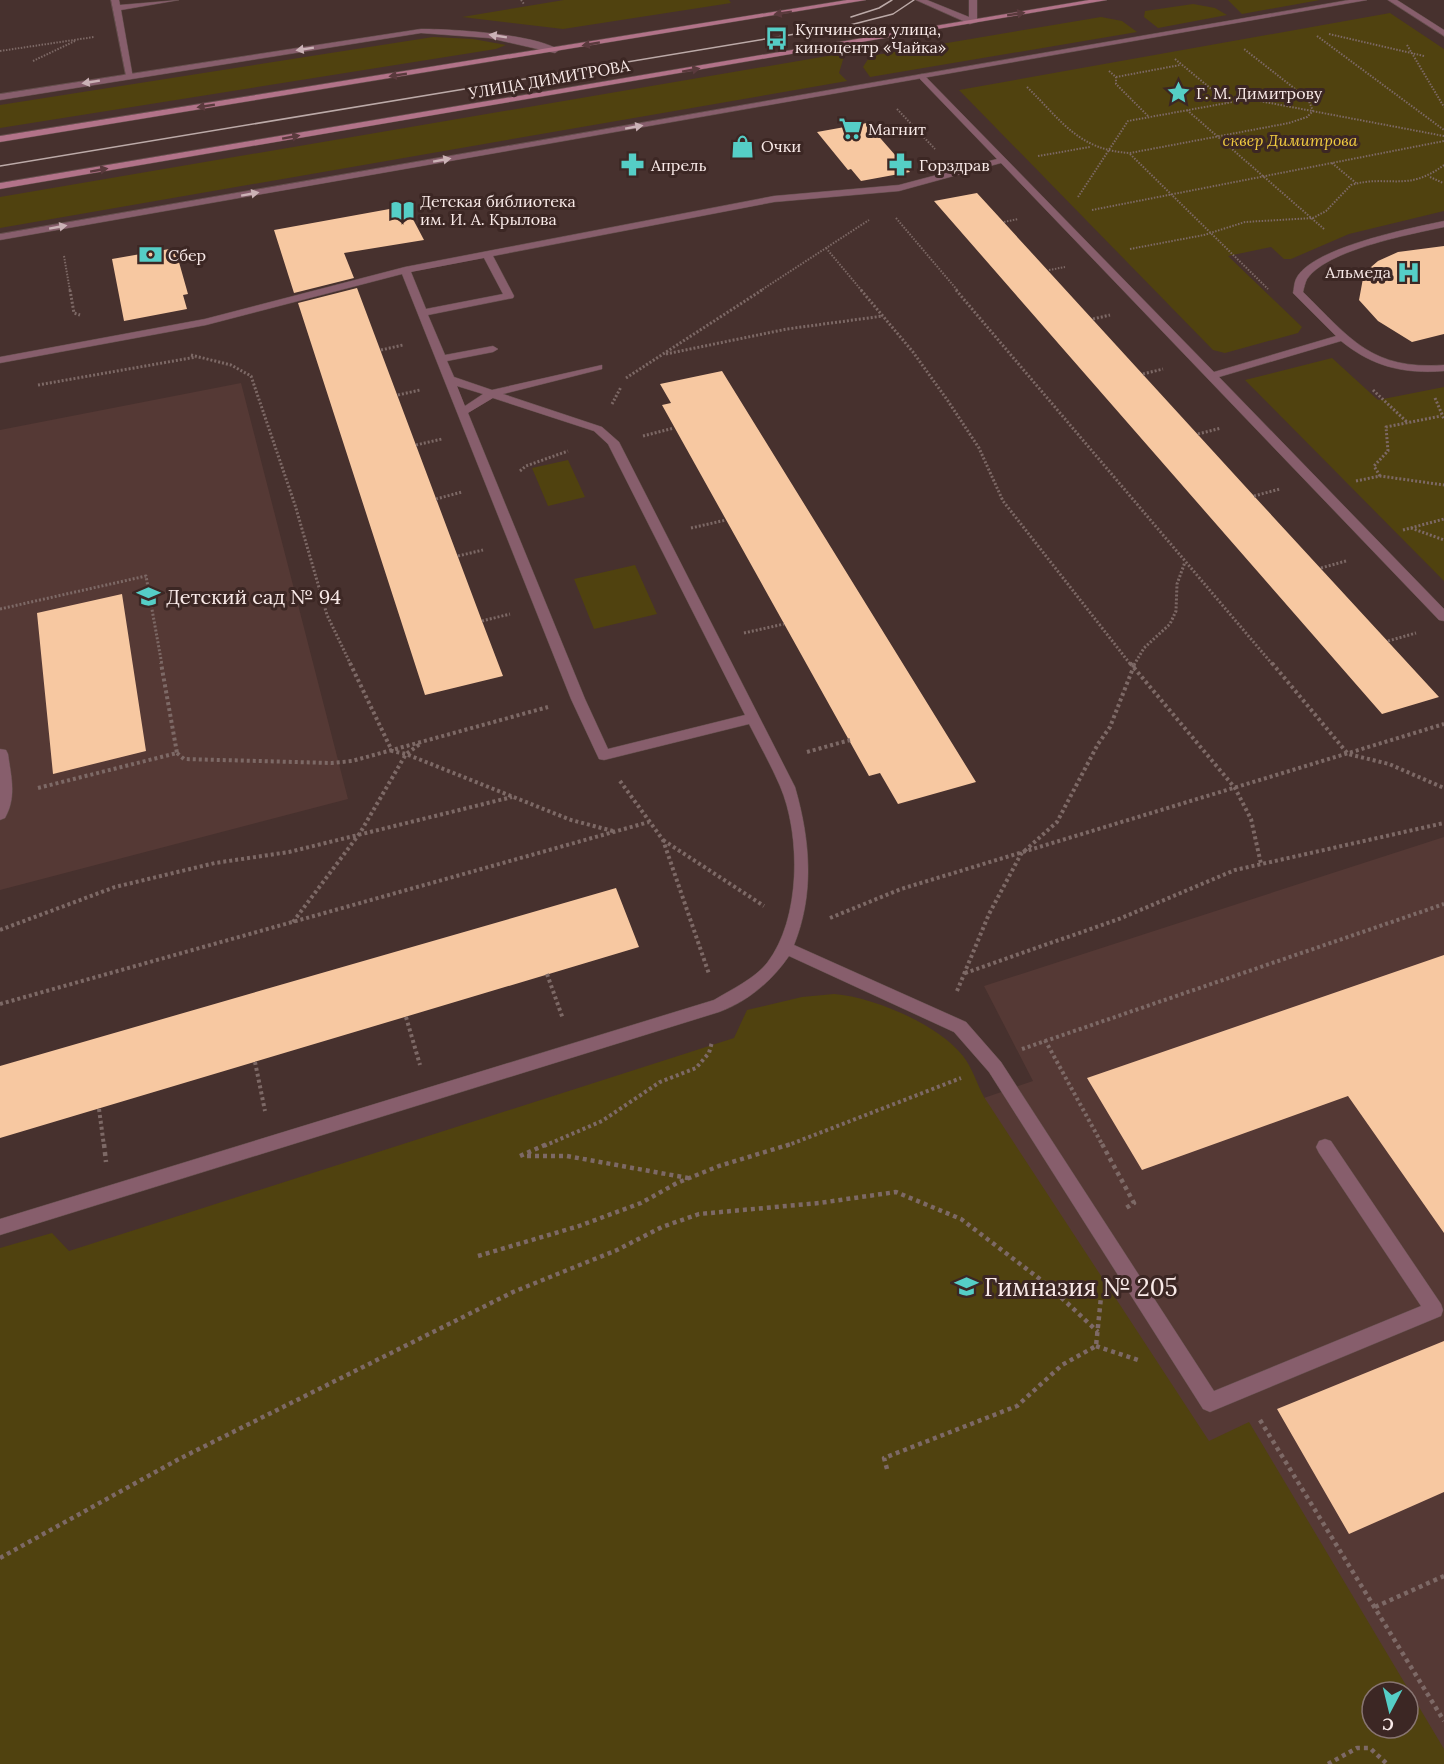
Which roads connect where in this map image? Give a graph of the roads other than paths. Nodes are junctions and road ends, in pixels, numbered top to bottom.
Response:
1 (175, 0) edge
2 (862, 0) edge
3 (920, 0) edge
4 (973, 0) edge
5 (1103, 0) edge
6 (1363, 0) edge
7 (1392, 0) edge
8 (115, 4) edge
9 (973, 22) junction
10 (1444, 34) edge
11 (555, 50) junction
12 (130, 76) junction
13 (923, 77) junction
14 (0, 97) edge
15 (0, 139) edge
16 (1002, 159) junction
17 (0, 186) edge
18 (1444, 224) edge
19 (0, 237) edge
20 (487, 255) junction
21 (405, 270) junction
22 (422, 314) junction
23 (1344, 338) junction
24 (493, 349) dead end
25 (442, 359) junction
26 (0, 360) edge
27 (598, 367) dead end
28 (1444, 368) edge
29 (1210, 376) junction
30 (451, 380) junction
31 (493, 393) junction
32 (463, 412) junction
33 (1444, 617) edge
34 (753, 718) junction
35 (2, 754) dead end
36 (0, 814) edge
37 (786, 948) junction
38 (1325, 1147) dead end
39 (0, 1227) edge

1 - 8 street
2 -> 11 street, УЛИЦА ДИМИТРОВА
3 - 9 street
4 - 9 street
9 -> 5 street, УЛИЦА ДИМИТРОВА
6 - 13 street
7 - 10 street
8 - 12 street
17 -> 9 street, УЛИЦА ДИМИТРОВА
11 -> 12 street
11 -> 15 street, УЛИЦА ДИМИТРОВА
12 -> 14 street
13 - 16 street
19 -> 13 street
16 - 20 street
16 - 29 street
18 - 23 street
20 - 21 street
20 - 22 street
21 - 22 street
21 - 26 street
22 - 25 street
23 - 28 street
23 - 29 street
24 - 25 street
25 - 30 street
27 - 31 street
29 - 33 street
30 - 31 street
30 - 32 street
31 - 32 street
31 - 34 street
32 - 34 street
34 - 37 street
35 - 36 street
37 - 38 street
37 - 39 street

